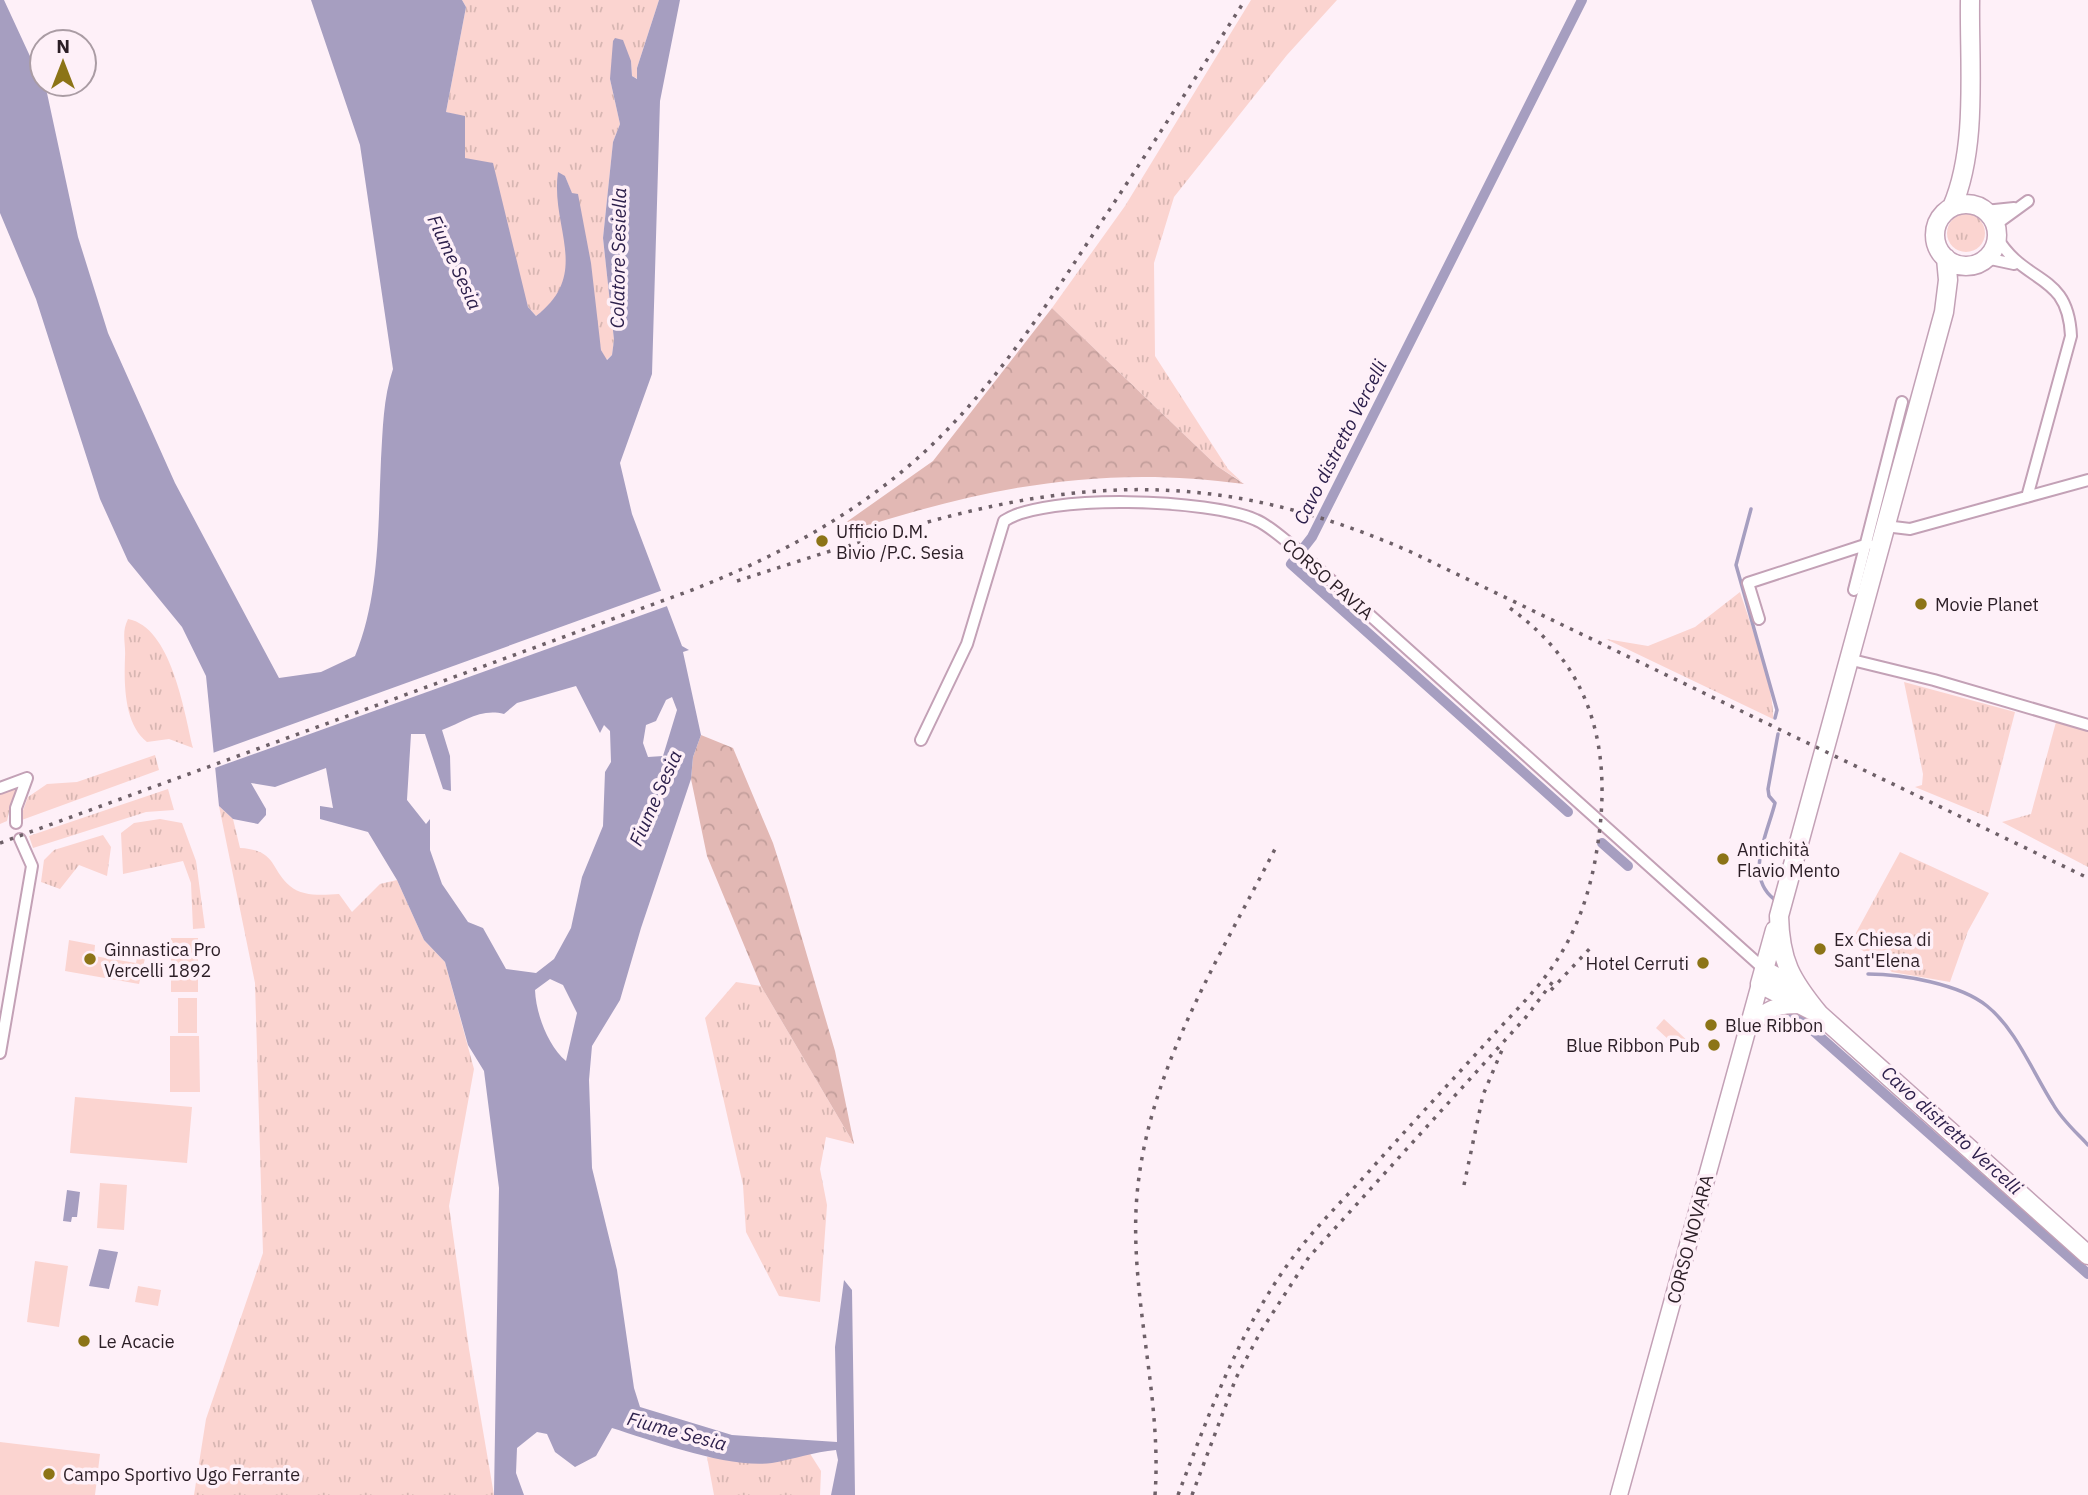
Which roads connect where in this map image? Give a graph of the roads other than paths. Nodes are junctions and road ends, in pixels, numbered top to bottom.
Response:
1 (1970, 0) edge
2 (1966, 156) junction
3 (2028, 201) dead end
4 (1952, 207) junction
5 (2016, 208) junction
6 (1989, 220) junction
7 (1946, 258) junction
8 (1986, 258) junction
9 (1967, 265) junction
10 (2018, 265) junction
11 (1944, 312) junction
12 (1902, 402) dead end
13 (2088, 480) edge
14 (2027, 497) junction
15 (1877, 537) junction
16 (1854, 590) dead end
17 (1759, 619) dead end
18 (1848, 659) junction
19 (2088, 725) edge
20 (920, 740) dead end
21 (0, 788) edge
22 (16, 824) dead end
23 (20, 839) dead end
24 (1779, 916) junction
25 (1762, 976) junction
26 (1798, 996) junction
27 (1747, 1031) junction
28 (0, 1053) edge
29 (2088, 1255) edge
30 (1619, 1495) edge

1 - 2 main road
2 - 4 main road
2 - 6 main road
3 - 5 street
4 - 6 main road
4 - 7 main road
5 - 6 street
5 - 6 street
6 - 8 main road
6 - 10 street
7 - 9 main road
7 - 11 main road
8 - 9 main road
8 - 10 street
9 - 11 main road
10 - 14 street
11 - 15 main road, CORSO NOVARA
12 - 15 street
13 - 14 street
14 - 15 street
15 - 16 street
15 - 17 street
15 - 18 main road, CORSO NOVARA
18 - 19 street
18 - 24 main road, CORSO NOVARA
20 - 25 street, CORSO PAVIA
21 - 22 street
23 - 28 street
24 - 25 main road, CORSO NOVARA
24 - 26 main road
25 - 26 main road
25 - 27 main road, CORSO NOVARA
26 - 27 main road
26 - 29 main road
27 - 30 main road, CORSO NOVARA

